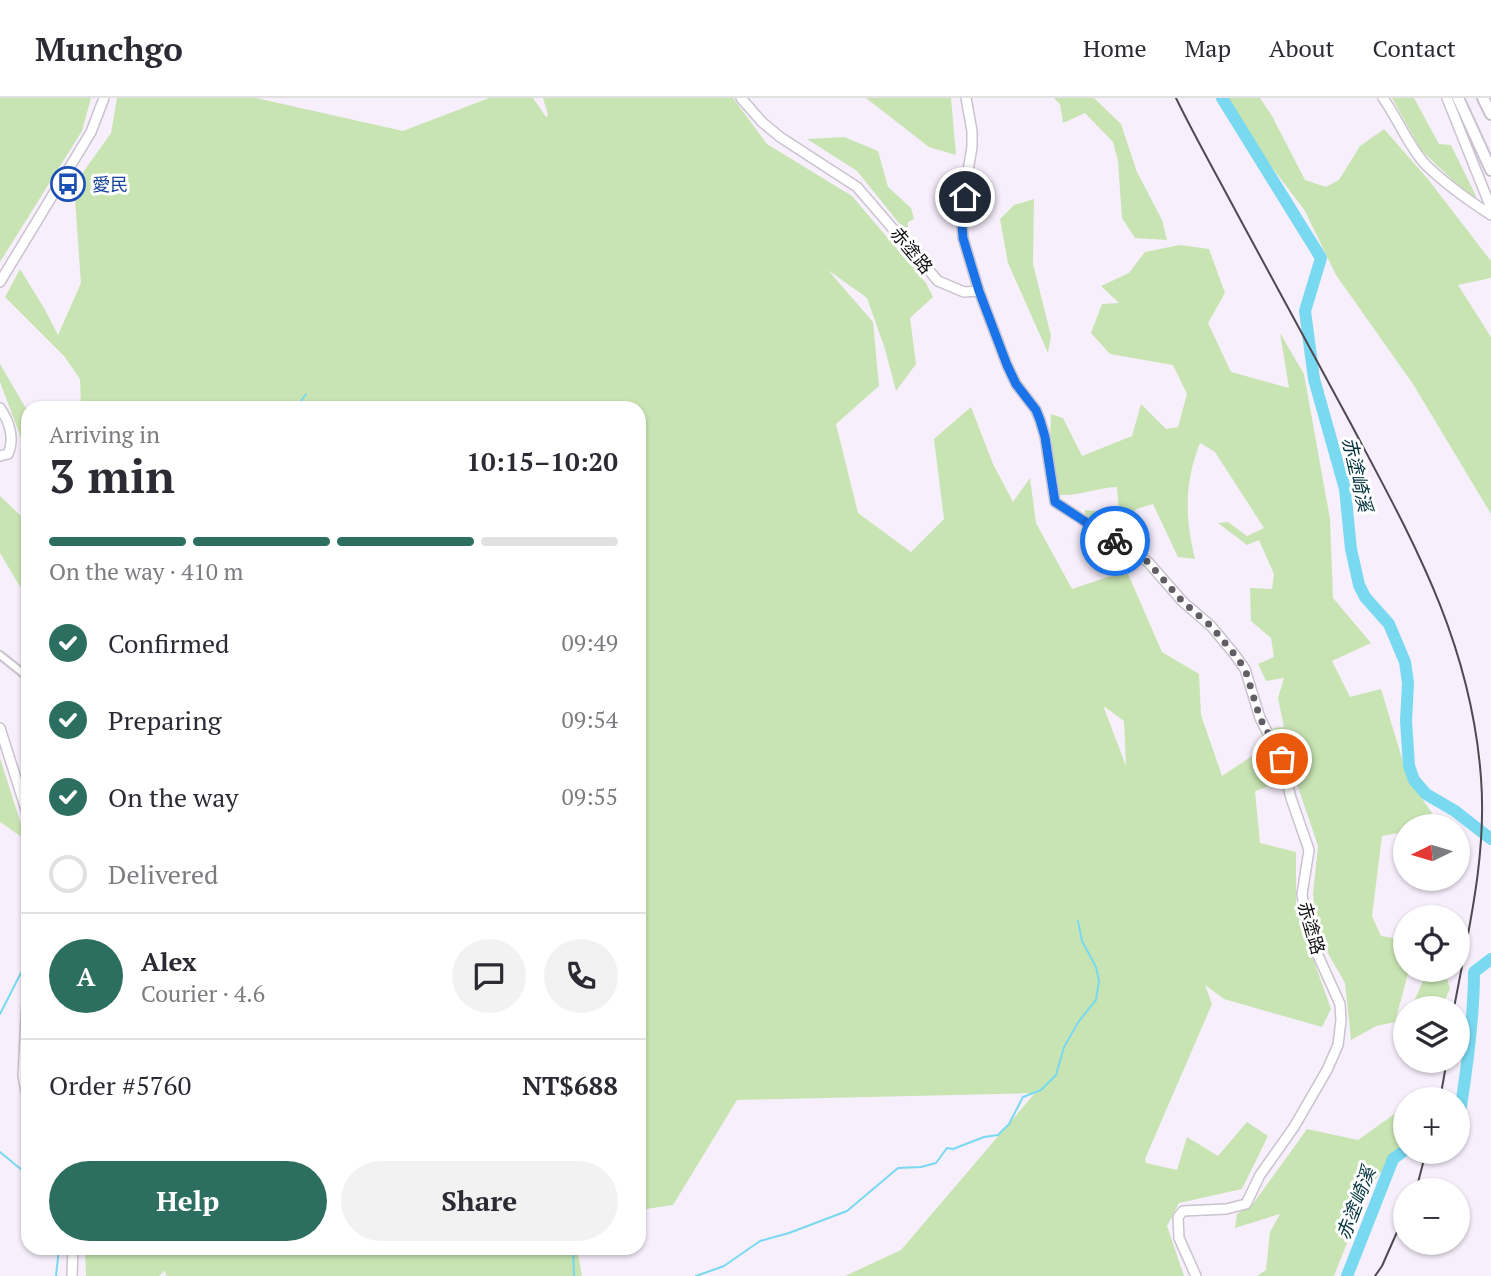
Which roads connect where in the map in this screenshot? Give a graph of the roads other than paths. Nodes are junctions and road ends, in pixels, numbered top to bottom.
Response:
1 (104, 98) edge
2 (741, 98) edge
3 (966, 98) edge
4 (1383, 98) edge
5 (1447, 98) edge
6 (1458, 98) edge
7 (1483, 98) edge
8 (1491, 114) edge
9 (1491, 170) edge
10 (1491, 208) edge
11 (1491, 215) edge
12 (0, 282) edge
13 (979, 291) junction
14 (0, 408) edge
15 (0, 456) edge
16 (0, 654) edge
17 (21, 671) edge
18 (0, 728) edge
19 (21, 794) edge
20 (73, 1255) edge
21 (72, 1276) edge
22 (1196, 1276) edge

1 - 12 street
2 - 13 street, 赤塗路
3 - 13 street
4 - 11 street
5 - 10 street
6 - 9 highway
7 - 8 highway
13 - 22 street, 赤塗路
14 - 15 street
16 - 17 street
18 - 19 street
20 - 21 street

